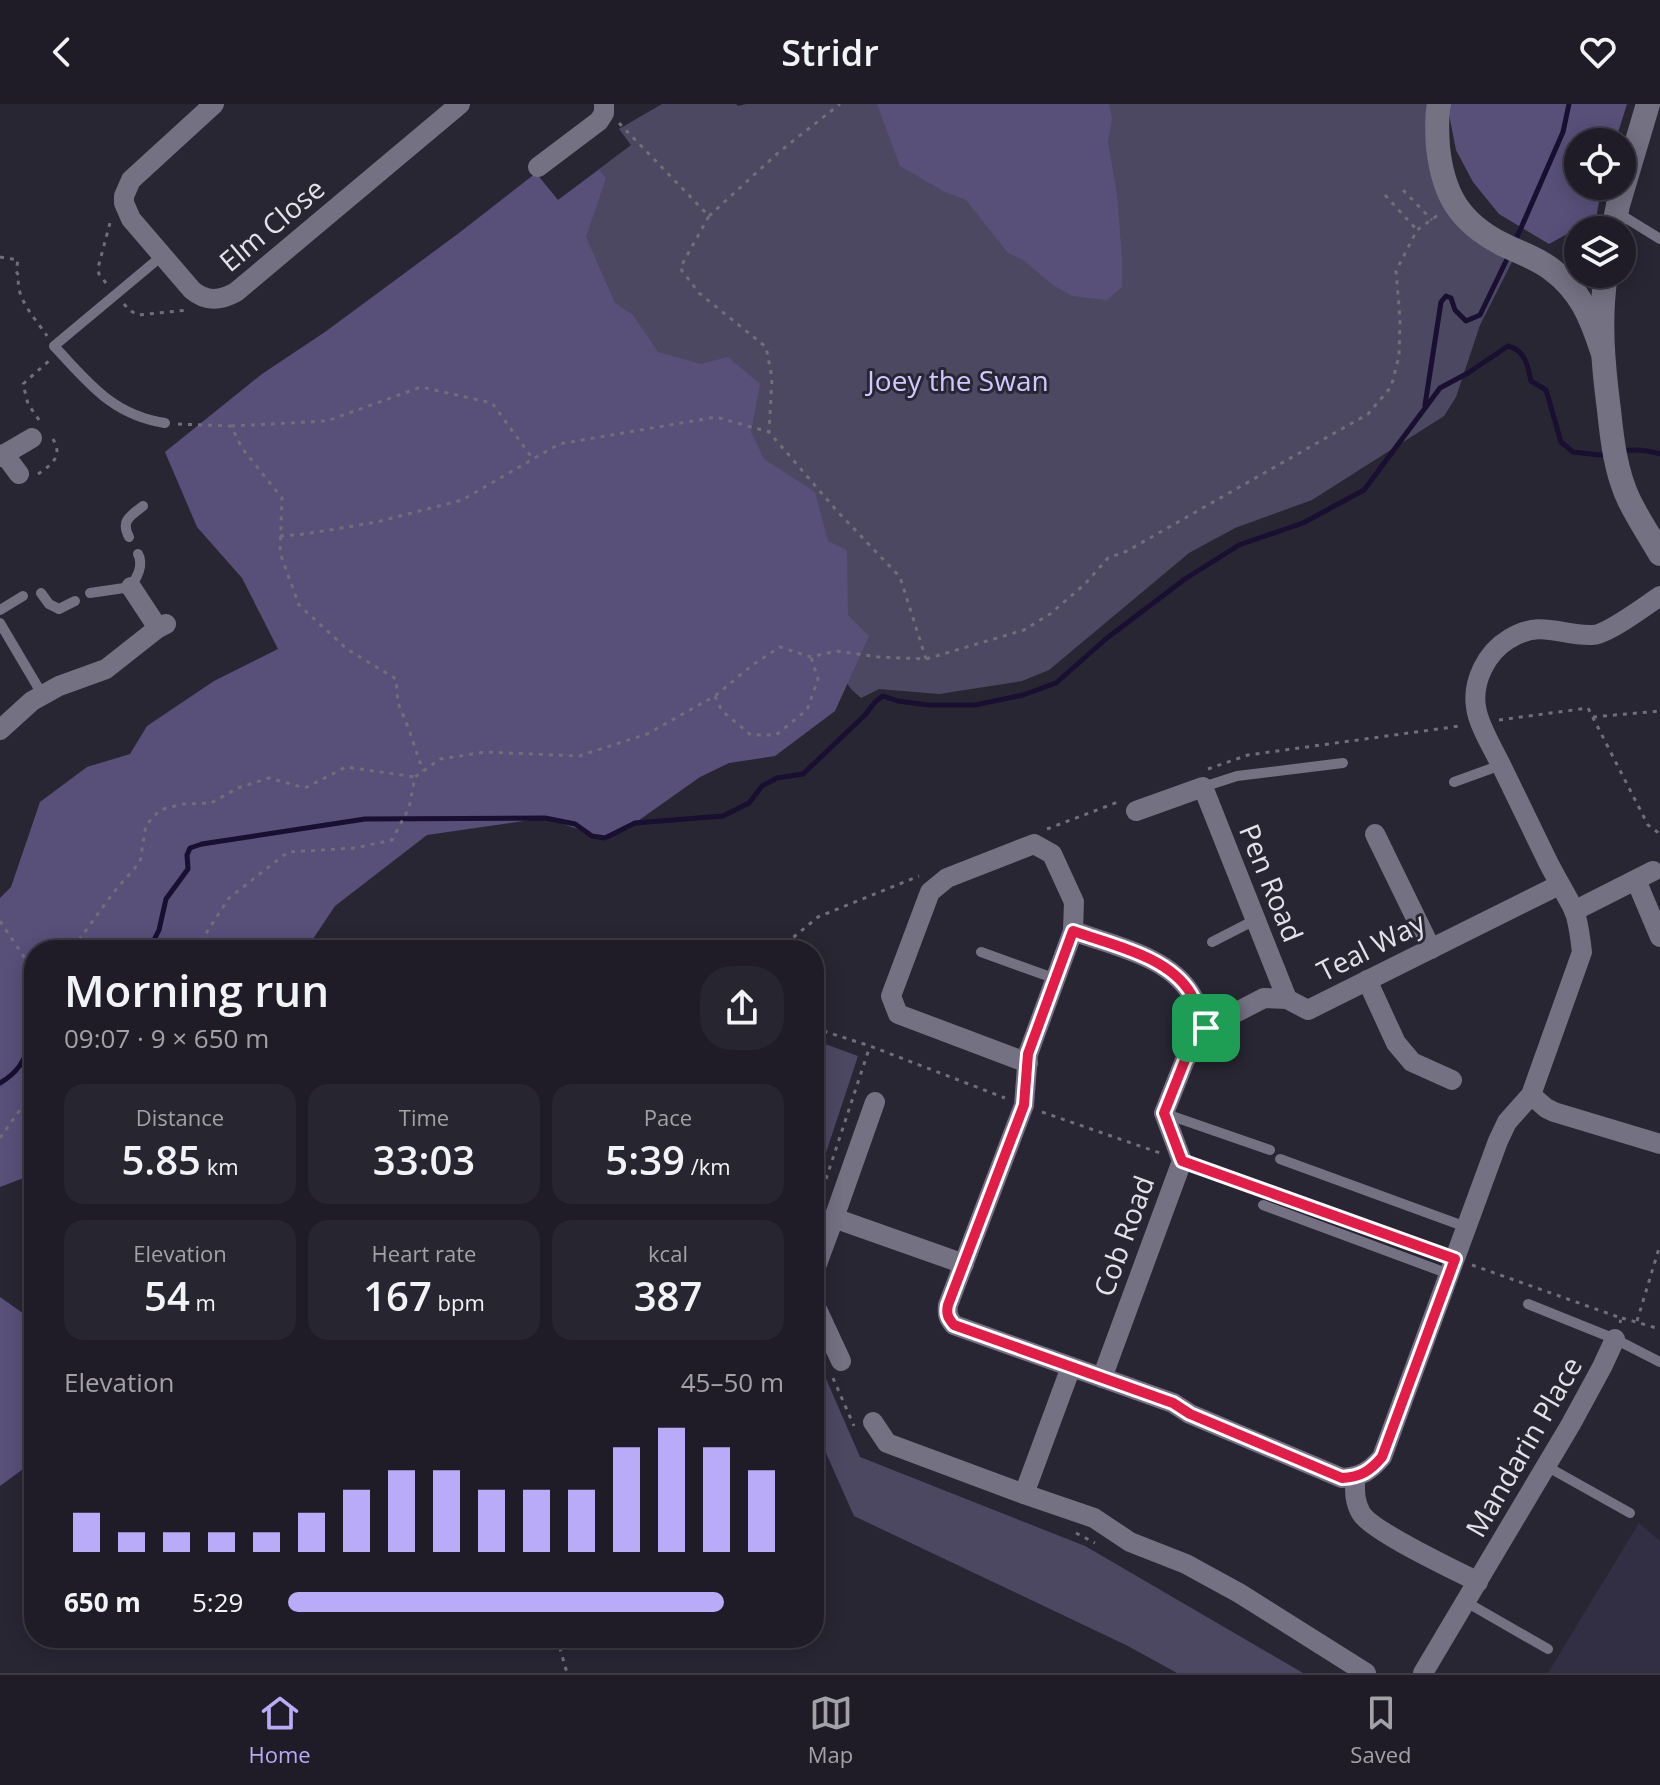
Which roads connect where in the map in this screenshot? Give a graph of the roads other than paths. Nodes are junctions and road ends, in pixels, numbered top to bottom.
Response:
1 (214, 104) edge
2 (460, 104) edge
3 (1439, 104) edge
4 (1648, 104) edge
5 (604, 106) edge
6 (538, 167) dead end
7 (1616, 216) edge
8 (1636, 229) edge
9 (1660, 239) edge
10 (163, 255) junction
11 (1564, 266) edge
12 (1551, 268) junction
13 (1605, 288) edge
14 (1602, 351) junction
15 (165, 423) road end
16 (32, 438) dead end
17 (2, 456) edge
18 (19, 474) dead end
19 (143, 506) dead end
20 (129, 537) dead end
21 (138, 554) dead end
22 (1660, 554) edge
23 (131, 587) junction
24 (41, 593) dead end
25 (90, 593) dead end
26 (23, 596) dead end
27 (1660, 596) edge
28 (75, 601) dead end
29 (0, 610) edge
30 (0, 623) edge
31 (42, 694) junction
32 (0, 730) edge
33 (1343, 763) dead end
34 (1501, 765) junction
35 (1202, 779) junction
36 (1454, 782) dead end
37 (1132, 805) road end
38 (1375, 834) dead end
39 (1559, 885) junction
40 (1574, 911) junction
41 (1255, 920) junction
42 (1073, 931) junction
43 (1660, 937) edge
44 (1212, 942) dead end
45 (1431, 949) junction
46 (981, 952) dead end
47 (1056, 979) junction
48 (1367, 980) junction
49 (1287, 999) junction
50 (1206, 1028) junction
51 (1028, 1063) junction
52 (1452, 1080) dead end
53 (1531, 1095) junction
54 (875, 1102) dead end
55 (1164, 1113) junction
56 (1660, 1144) edge
57 (1270, 1150) dead end
58 (1280, 1159) dead end
59 (1263, 1205) dead end
60 (834, 1218) junction
61 (1466, 1227) junction
62 (824, 1245) edge
63 (964, 1264) junction
64 (1452, 1266) junction
65 (1528, 1304) dead end
66 (824, 1324) edge
67 (1615, 1339) junction
68 (841, 1361) dead end
69 (1660, 1362) edge
70 (1071, 1367) junction
71 (1102, 1378) junction
72 (873, 1422) dead end
73 (1546, 1466) junction
74 (1355, 1477) junction
75 (1024, 1494) junction
76 (1630, 1513) dead end
77 (1478, 1582) junction
78 (1466, 1602) junction
79 (1548, 1649) dead end
80 (1366, 1673) edge
81 (1423, 1673) edge

1 - 10 street, Elm Close
2 - 10 street, Elm Close
3 - 12 street
4 - 7 street
5 - 6 street
8 - 9 lane
10 - 15 lane
11 - 12 street
12 - 14 street
13 - 14 street
14 - 22 street
16 - 17 street
17 - 18 street
19 - 20 lane
21 - 23 lane
23 - 25 lane
23 - 31 street
24 - 28 lane
26 - 29 lane
27 - 34 street
30 - 31 lane
31 - 32 street
33 - 35 lane
34 - 36 lane
34 - 39 street
35 - 37 street
35 - 41 street, Pen Road
38 - 45 street
39 - 40 street
39 - 45 street, Teal Way
40 - 43 street
40 - 53 street
41 - 44 lane
41 - 49 street, Pen Road
42 - 47 street
42 - 50 street
42 - 51 street
45 - 48 street, Teal Way
46 - 47 lane
47 - 51 street
48 - 49 street, Teal Way
48 - 52 street
49 - 50 street, Teal Way
50 - 55 street
51 - 63 street
53 - 56 street
53 - 61 street
54 - 60 street
55 - 57 lane
55 - 71 street, Cob Road
58 - 61 lane
59 - 64 lane
60 - 62 street
60 - 63 street
61 - 64 street
63 - 70 street
64 - 74 street
65 - 67 lane
66 - 68 street
67 - 69 lane
67 - 73 street, Mandarin Place
70 - 71 street
70 - 75 street
71 - 74 street
72 - 75 street
73 - 76 lane
73 - 77 street, Mandarin Place
74 - 77 street
75 - 80 street
77 - 78 street, Mandarin Place
78 - 79 lane
78 - 81 street, Mandarin Place

